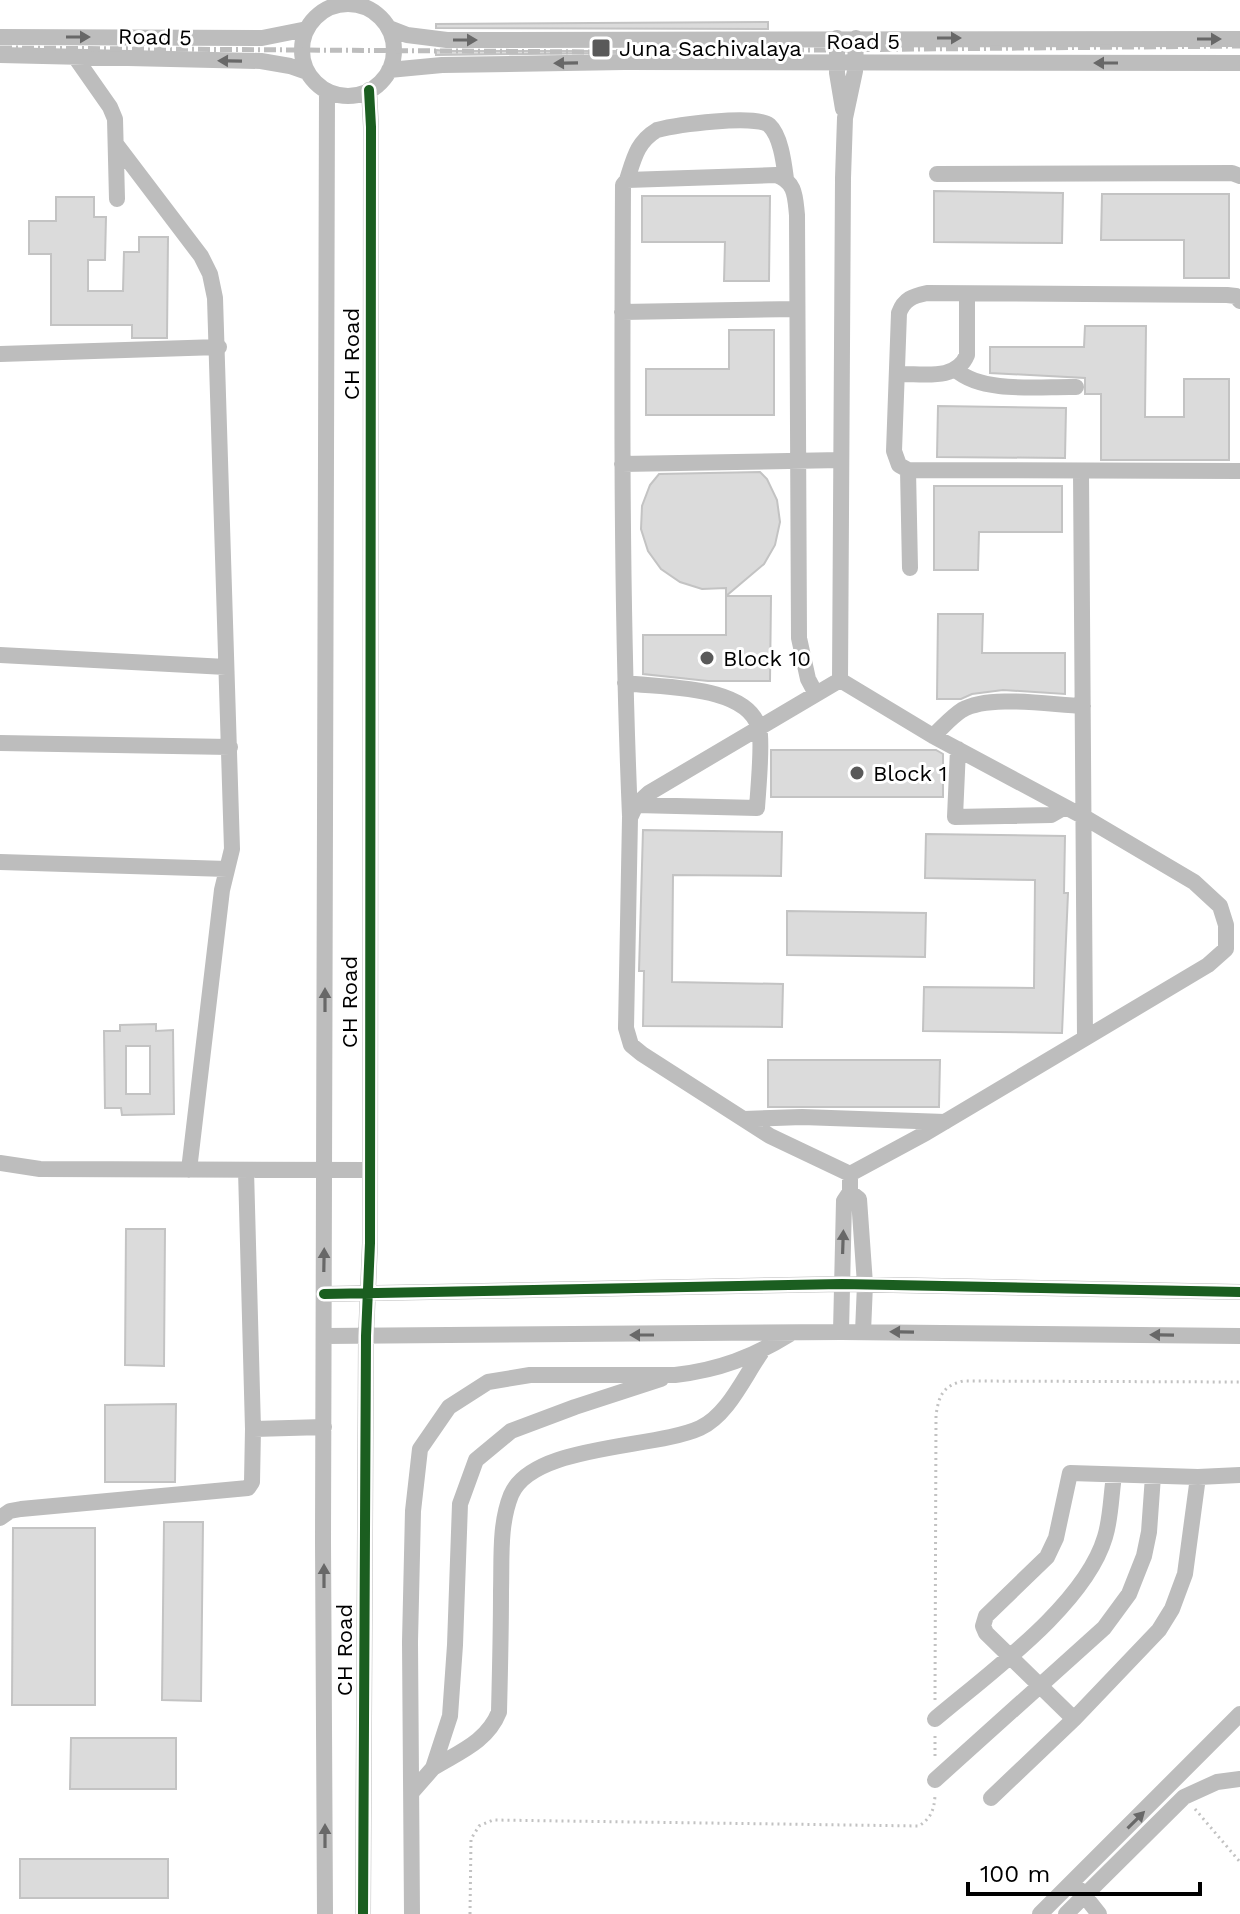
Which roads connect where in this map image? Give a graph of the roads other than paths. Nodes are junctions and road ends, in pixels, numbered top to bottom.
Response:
1 (374, 0) edge
2 (327, 4) edge
3 (385, 23) junction
4 (307, 29) junction
5 (0, 37) edge
6 (837, 38) junction
7 (856, 38) junction
8 (1240, 39) edge
9 (0, 55) edge
10 (75, 57) junction
11 (836, 63) junction
12 (855, 63) junction
13 (1240, 63) edge
14 (389, 70) junction
15 (307, 72) junction
16 (369, 90) junction
17 (327, 91) junction
18 (845, 118) junction
19 (116, 144) junction
20 (937, 174) dead end
21 (1240, 176) edge
22 (786, 179) junction
23 (627, 180) junction
24 (117, 199) dead end
25 (967, 294) junction
26 (1240, 301) edge
27 (797, 309) junction
28 (622, 312) junction
29 (219, 347) junction
30 (0, 354) edge
31 (956, 370) junction
32 (897, 374) junction
33 (1076, 387) dead end
34 (841, 460) junction
35 (798, 461) junction
36 (622, 464) junction
37 (908, 470) junction
38 (1240, 471) edge
39 (1081, 472) junction
40 (910, 568) dead end
41 (0, 655) edge
42 (226, 667) junction
43 (840, 680) junction
44 (625, 683) junction
45 (816, 694) junction
46 (1083, 706) junction
47 (759, 728) junction
48 (933, 736) junction
49 (0, 743) edge
50 (230, 747) junction
51 (958, 749) junction
52 (1065, 807) junction
53 (633, 811) junction
54 (1084, 817) junction
55 (0, 862) edge
56 (227, 869) junction
57 (1085, 1037) junction
58 (744, 1119) junction
59 (945, 1122) junction
60 (0, 1163) edge
61 (189, 1170) junction
62 (246, 1170) junction
63 (325, 1170) junction
64 (369, 1170) junction
65 (850, 1174) junction
66 (850, 1192) junction
67 (842, 1284) junction
68 (865, 1284) junction
69 (1240, 1292) edge
70 (369, 1293) junction
71 (324, 1294) junction
72 (841, 1332) junction
73 (863, 1332) junction
74 (790, 1334) junction
75 (325, 1336) junction
76 (366, 1336) junction
77 (1240, 1336) edge
78 (762, 1352) junction
79 (675, 1375) junction
80 (324, 1427) junction
81 (253, 1429) junction
82 (1240, 1475) edge
83 (1114, 1476) junction
84 (1153, 1476) junction
85 (1198, 1477) junction
86 (0, 1518) edge
87 (1009, 1657) junction
88 (1039, 1687) junction
89 (1240, 1714) edge
90 (935, 1719) road end
91 (1074, 1719) junction
92 (433, 1768) junction
93 (1240, 1779) edge
94 (935, 1780) road end
95 (412, 1792) junction
96 (991, 1798) dead end
97 (1074, 1881) junction
98 (1085, 1897) junction
99 (1049, 1911) edge
100 (325, 1914) edge
101 (363, 1914) edge
102 (412, 1914) edge
103 (1066, 1914) edge
104 (1099, 1914) edge

1 - 3 street
2 - 3 street
2 - 4 street
3 -> 6 street, Road 5
3 - 14 street
5 -> 4 street, Road 5
4 - 15 street
6 - 7 street, Road 5
6 - 11 street
7 -> 8 street, Road 5
7 - 12 street
9 - 10 street, Road 5
15 -> 10 street, Road 5
10 - 19 street
11 - 12 street, Road 5
11 -> 14 street, Road 5
11 - 18 street
13 -> 12 street, Road 5
12 - 18 street
14 - 16 street
15 - 17 street
16 - 17 street
16 - 64 street, CH Road
63 -> 17 street, CH Road
18 - 34 street
19 - 24 street
19 - 29 street
20 - 21 street
22 - 23 street
22 - 23 street
22 - 27 street
23 - 28 street
25 - 26 street
25 - 31 street
25 - 32 street
27 - 28 street
27 - 35 street
28 - 36 street
29 - 30 street
29 - 42 street
31 - 32 street
31 - 33 street
32 - 37 street
34 - 35 street
34 - 43 street
35 - 36 street
35 - 45 street
36 - 44 street
37 - 39 street
37 - 40 street
38 - 39 street
39 - 46 street
41 - 42 street
42 - 50 street
43 - 45 street
43 - 48 street
44 - 47 street
44 - 53 street
45 - 47 street
46 - 48 street
46 - 54 street
47 - 53 street
47 - 53 street
48 - 51 street
49 - 50 street
50 - 56 street
51 - 52 street
51 - 52 street
52 - 54 street
53 - 58 street
54 - 57 street
54 - 57 street
55 - 56 street
56 - 61 street
57 - 59 street
58 - 59 street
58 - 65 street
59 - 65 street
60 - 61 street
61 - 62 street
62 - 63 street
62 - 81 street
63 - 64 street
71 -> 63 street, CH Road
64 - 70 street, CH Road
65 - 66 street
67 -> 66 street
66 - 68 street
67 - 68 street
67 - 70 street
67 - 72 street
68 - 69 street
68 - 73 street
70 - 71 street
70 - 76 street, CH Road
71 - 75 street, CH Road
72 - 73 street
72 - 74 street
77 -> 73 street
74 -> 76 street
74 - 78 street
75 - 76 street
75 - 80 street, CH Road
76 - 101 street, CH Road
78 - 79 street
78 - 92 street
79 - 92 street
79 - 95 street
80 - 81 street
100 -> 80 street, CH Road
81 - 86 street
82 - 85 street
83 - 84 street
83 - 87 street
83 - 87 street
84 - 85 street
84 - 88 street
85 - 91 street
87 - 88 street
87 - 90 street
88 - 91 street
88 - 94 street
97 -> 89 street
91 - 96 street
92 - 95 street
93 - 98 street
95 - 102 street
97 - 98 street
97 - 99 street
98 - 103 street
98 - 104 street

